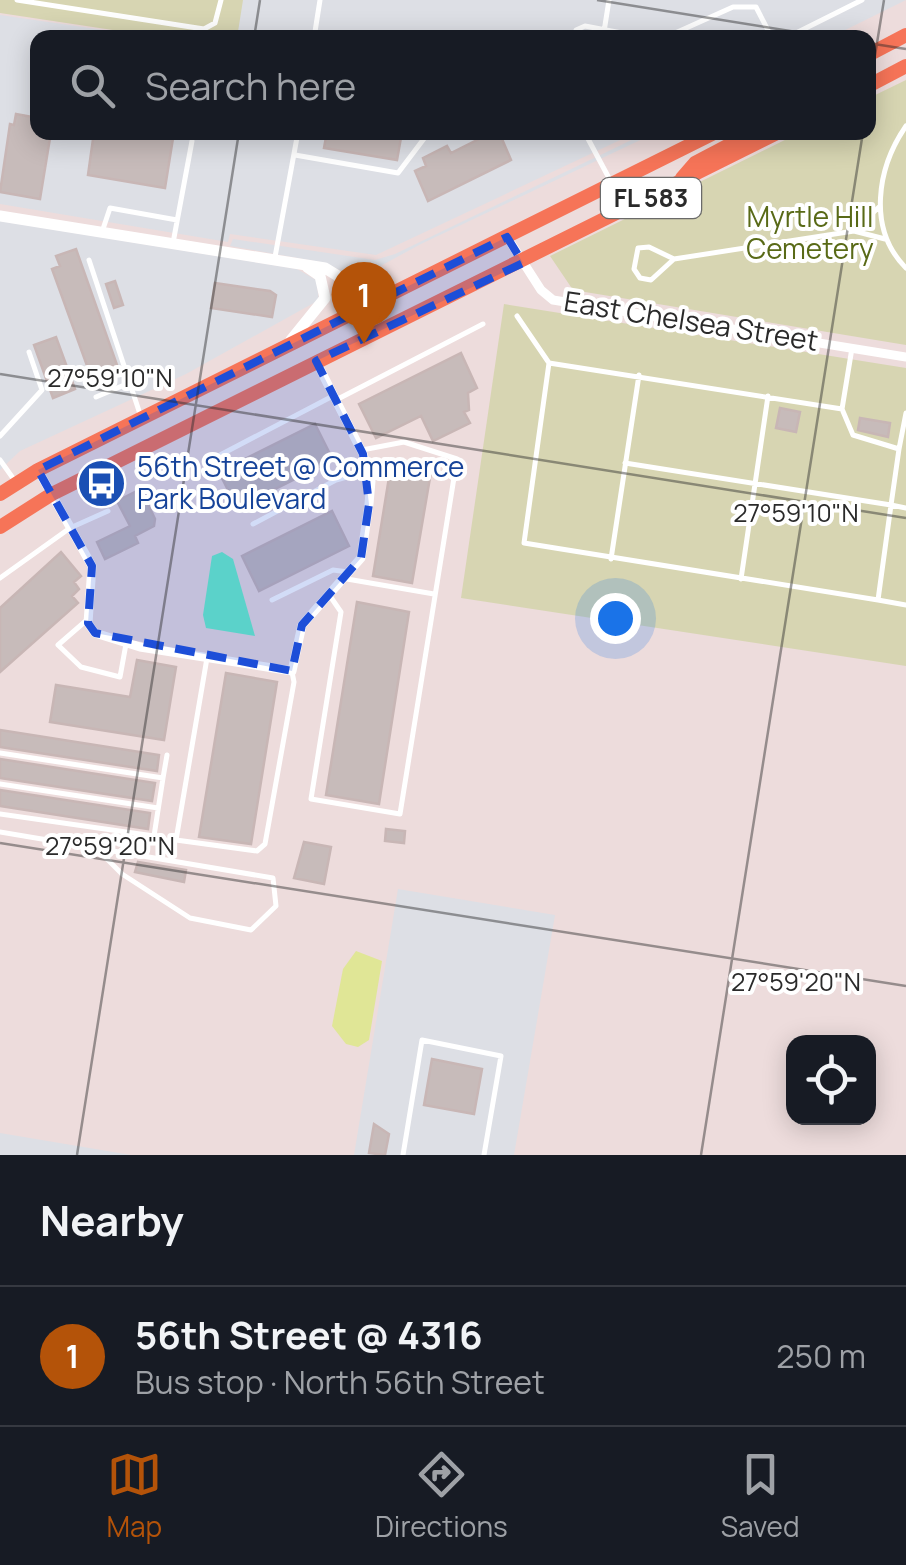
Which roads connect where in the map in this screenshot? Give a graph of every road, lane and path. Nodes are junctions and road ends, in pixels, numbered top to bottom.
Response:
1 (17, 0) edge
2 (221, 0) edge
3 (320, 0) edge
4 (608, 0) edge
5 (862, 0) edge
6 (754, 3) edge
7 (716, 4) dead end
8 (718, 13) junction
9 (604, 29) junction
10 (315, 30) edge
11 (576, 30) edge
12 (609, 30) edge
13 (681, 30) edge
14 (768, 30) edge
15 (802, 30) edge
16 (900, 39) edge
17 (876, 51) edge
18 (906, 68) edge
19 (876, 83) edge
20 (906, 126) edge
21 (192, 140) dead end
22 (297, 140) edge
23 (423, 140) edge
24 (591, 140) edge
25 (700, 140) edge
26 (739, 140) edge
27 (763, 140) edge
28 (295, 155) junction
29 (680, 183) junction
30 (613, 184) junction
31 (879, 207) junction
32 (0, 216) edge
33 (177, 220) junction
34 (854, 231) junction
35 (102, 232) junction
36 (507, 237) junction
37 (886, 240) junction
38 (173, 242) junction
39 (275, 259) junction
40 (674, 259) junction
41 (88, 260) dead end
42 (298, 263) junction
43 (523, 263) junction
44 (906, 268) edge
45 (358, 308) junction
46 (517, 316) dead end
47 (483, 324) dead end
48 (371, 334) junction
49 (291, 340) junction
50 (852, 348) junction
51 (30, 352) dead end
52 (906, 357) edge
53 (316, 361) junction
54 (549, 363) junction
55 (639, 376) junction
56 (129, 383) junction
57 (768, 396) junction
58 (96, 398) dead end
59 (332, 399) junction
60 (842, 408) junction
61 (906, 413) edge
62 (141, 417) junction
63 (0, 436) edge
64 (899, 449) junction
65 (361, 450) junction
66 (220, 454) dead end
67 (0, 460) edge
68 (626, 463) junction
69 (38, 470) junction
70 (368, 471) junction
71 (17, 483) junction
72 (754, 484) junction
73 (0, 494) edge
74 (52, 494) junction
75 (891, 505) junction
76 (906, 508) edge
77 (108, 511) dead end
78 (253, 524) dead end
79 (0, 528) edge
80 (70, 528) junction
81 (611, 559) junction
82 (349, 576) junction
83 (0, 578) edge
84 (741, 579) junction
85 (434, 594) junction
86 (330, 596) junction
87 (272, 600) dead end
88 (878, 600) junction
89 (906, 605) edge
90 (88, 620) junction
91 (126, 644) junction
92 (208, 658) junction
93 (292, 672) junction
94 (0, 753) edge
95 (166, 755) dead end
96 (163, 778) junction
97 (0, 784) edge
98 (158, 808) junction
99 (0, 814) edge
100 (0, 832) edge
101 (93, 846) junction
102 (403, 1155) edge
103 (484, 1155) edge

1 - 2 lane
3 - 10 lane
4 - 9 lane
5 - 15 lane
6 - 8 lane
6 - 14 lane
7 - 8 lane
8 - 13 lane
9 - 11 lane
9 - 12 lane
16 - 17 main road
18 - 19 main road
20 - 31 lane
21 - 33 lane
22 - 28 lane
23 - 28 lane
24 - 30 lane
25 - 30 main road, FL 583
26 - 29 main road
27 - 29 main road, FL 583
28 - 39 lane
29 - 43 main road, FL 583
30 - 36 main road, FL 583
31 - 34 lane
31 - 37 lane
32 - 35 street
33 - 35 lane
33 - 38 lane
34 - 37 lane
34 - 40 lane
35 - 38 street
36 - 43 street, East Chelsea Street
36 - 45 main road, FL 583
37 - 44 lane
38 - 39 street
39 - 42 street
40 - 40 lane
41 - 56 lane
42 - 45 street
42 - 49 street
43 - 48 main road, FL 583
43 - 50 street, East Chelsea Street
45 - 48 street
45 - 49 main road, FL 583
46 - 54 lane
47 - 59 lane
48 - 53 main road, FL 583
49 - 62 main road, FL 583
50 - 52 street, East Chelsea Street
50 - 60 lane
51 - 63 lane
53 - 59 street
53 - 74 main road, FL 583
54 - 55 lane
54 - 81 lane
55 - 57 lane
55 - 68 lane
56 - 58 lane
56 - 62 lane
57 - 60 lane
57 - 72 lane
59 - 65 street
59 - 66 lane
60 - 64 lane
61 - 64 lane
62 - 69 main road, FL 583
64 - 75 lane
65 - 70 street
65 - 85 lane
67 - 71 lane
68 - 72 lane
68 - 81 lane
69 - 71 main road, FL 583
69 - 74 street
70 - 78 lane
70 - 82 street
71 - 73 main road, FL 583
72 - 75 lane
72 - 84 lane
74 - 79 main road, FL 583
74 - 80 street
75 - 76 lane
75 - 88 lane
77 - 80 lane
80 - 83 lane
80 - 90 street
81 - 84 lane
82 - 85 lane
82 - 86 street
82 - 87 lane
84 - 88 lane
85 - 86 lane
86 - 93 street
88 - 89 lane
90 - 91 street
90 - 91 lane
91 - 92 street
92 - 93 street
92 - 93 lane
94 - 96 lane
95 - 96 lane
96 - 98 lane
97 - 98 lane
98 - 99 lane
100 - 101 lane
101 - 101 lane
102 - 103 lane

